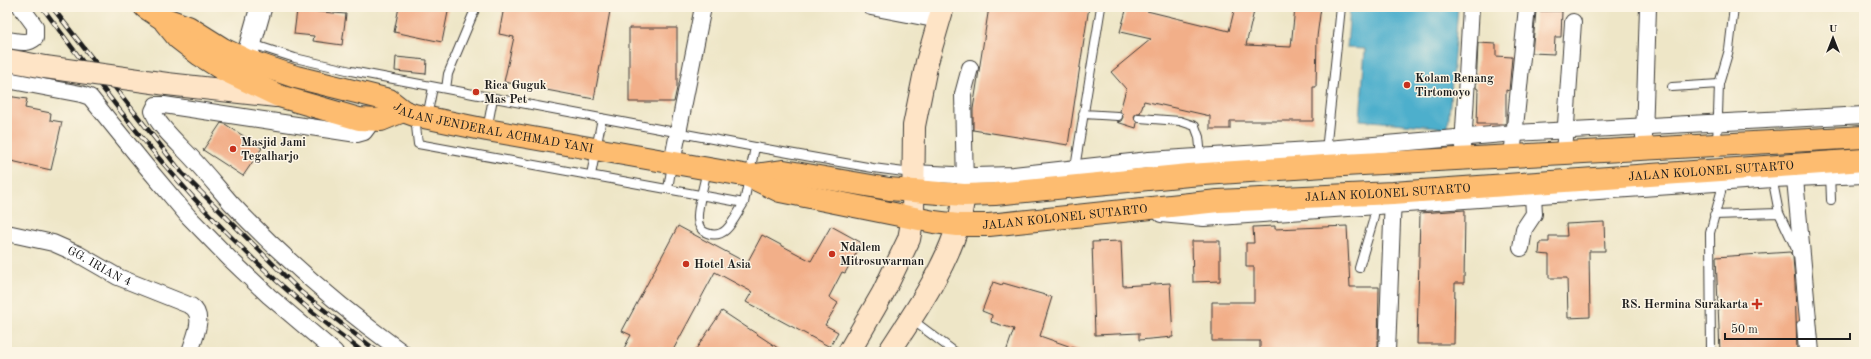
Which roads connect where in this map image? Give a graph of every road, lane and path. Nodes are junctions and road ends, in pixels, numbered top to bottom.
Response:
1 (21, 7) edge
2 (261, 7) edge
3 (476, 7) edge
4 (703, 7) edge
5 (871, 7) edge
6 (1101, 7) edge
7 (1341, 7) edge
8 (1471, 7) edge
9 (1528, 7) edge
10 (1648, 7) edge
11 (1734, 7) edge
12 (153, 12) edge
13 (941, 13) edge
14 (1573, 22) dead end
15 (7, 40) edge
16 (249, 52) junction
17 (7, 60) edge
18 (970, 68) dead end
19 (296, 77) junction
20 (7, 80) edge
21 (1719, 84) junction
22 (433, 87) junction
23 (1672, 87) dead end
24 (446, 89) junction
25 (279, 96) junction
26 (493, 98) junction
27 (415, 114) junction
28 (1083, 114) junction
29 (1864, 115) edge
30 (1118, 116) dead end
31 (602, 118) junction
32 (1139, 118) dead end
33 (372, 120) junction
34 (1717, 122) junction
35 (1644, 126) junction
36 (1565, 129) junction
37 (487, 130) junction
38 (679, 132) junction
39 (1515, 132) junction
40 (1463, 137) junction
41 (1864, 137) edge
42 (1717, 145) junction
43 (755, 147) junction
44 (1644, 148) junction
45 (596, 149) junction
46 (1564, 154) junction
47 (1200, 157) junction
48 (1326, 157) junction
49 (1512, 157) junction
50 (1462, 159) junction
51 (1864, 160) edge
52 (672, 164) junction
53 (707, 169) junction
54 (1830, 170) junction
55 (1772, 173) junction
56 (591, 175) junction
57 (1864, 175) edge
58 (749, 176) junction
59 (1074, 177) junction
60 (1720, 177) junction
61 (1795, 179) junction
62 (914, 182) junction
63 (965, 185) junction
64 (668, 189) junction
65 (1475, 193) junction
66 (702, 195) junction
67 (1533, 195) junction
68 (1385, 200) junction
69 (1832, 200) dead end
70 (744, 203) junction
71 (1779, 213) junction
72 (1075, 216) junction
73 (1714, 216) junction
74 (913, 217) junction
75 (958, 225) junction
76 (7, 233) edge
77 (1521, 248) dead end
78 (1359, 268) dead end
79 (893, 272) junction
80 (915, 325) junction
81 (190, 352) edge
82 (335, 352) edge
83 (402, 352) edge
84 (839, 352) edge
85 (849, 352) edge
86 (890, 352) edge
87 (955, 352) edge
88 (1387, 352) edge
89 (1711, 352) edge
90 (1802, 352) edge
91 (1811, 352) edge

1 - 15 street
2 - 16 street
3 - 24 lane
4 - 38 street
5 - 13 street
6 - 28 lane
7 - 48 lane
8 - 40 street
9 - 39 street
10 - 35 street
11 - 21 lane
12 - 16 main road, JALAN JENDERAL ACHMAD YANI
12 - 25 main road, JALAN JENDERAL ACHMAD YANI
13 - 62 main road
14 - 36 street
16 - 19 main road, JALAN JENDERAL ACHMAD YANI
16 - 22 lane
17 - 25 main road, bridge
18 - 63 street
19 - 25 main road
19 - 27 main road, JALAN JENDERAL ACHMAD YANI
20 - 82 street
21 - 23 lane
21 - 34 lane
22 - 24 lane
22 - 27 lane
24 - 26 lane
25 - 33 main road, JALAN JENDERAL ACHMAD YANI
26 - 31 lane
26 - 37 lane
27 - 33 main road
27 - 37 main road, JALAN JENDERAL ACHMAD YANI
27 - 56 lane
28 - 30 lane
28 - 59 lane
29 - 34 street
31 - 38 lane
31 - 45 lane
32 - 47 lane
33 - 83 street
34 - 35 street
34 - 42 lane
35 - 36 street
35 - 44 street
36 - 39 street
36 - 46 street
37 - 45 main road, JALAN JENDERAL ACHMAD YANI
38 - 43 lane
38 - 52 street
39 - 40 street
39 - 49 street
40 - 48 street
40 - 50 street
41 - 42 main road, JALAN KOLONEL SUTARTO
42 - 44 main road, JALAN KOLONEL SUTARTO
43 - 58 lane
43 - 62 lane
44 - 46 main road, JALAN KOLONEL SUTARTO
45 - 52 main road, JALAN JENDERAL ACHMAD YANI
45 - 56 lane
46 - 49 main road, JALAN KOLONEL SUTARTO
47 - 48 street
47 - 59 street
48 - 50 main road, JALAN KOLONEL SUTARTO
48 - 59 main road, JALAN KOLONEL SUTARTO
49 - 50 main road, JALAN KOLONEL SUTARTO
51 - 54 main road, JALAN KOLONEL SUTARTO
52 - 53 main road, JALAN JENDERAL ACHMAD YANI
52 - 64 lane
53 - 58 main road, JALAN JENDERAL ACHMAD YANI
53 - 66 lane
54 - 55 main road, JALAN KOLONEL SUTARTO
54 - 57 street
54 - 61 street
54 - 69 lane
55 - 60 main road, JALAN KOLONEL SUTARTO
55 - 61 street
55 - 71 lane
56 - 64 lane
58 - 62 main road, JALAN JENDERAL ACHMAD YANI
58 - 70 lane
58 - 74 main road, JALAN JENDERAL ACHMAD YANI
59 - 63 main road, JALAN KOLONEL SUTARTO
59 - 72 main road
60 - 65 main road, JALAN KOLONEL SUTARTO
60 - 67 street
60 - 73 lane
61 - 91 street
62 - 63 main road, JALAN KOLONEL SUTARTO
62 - 74 main road
63 - 75 main road
64 - 66 lane
65 - 67 street
65 - 68 main road, JALAN KOLONEL SUTARTO
66 - 70 lane
66 - 70 lane
67 - 77 street
68 - 72 main road, JALAN KOLONEL SUTARTO
68 - 78 lane
68 - 88 street
71 - 73 lane
71 - 90 lane
72 - 75 main road, JALAN KOLONEL SUTARTO
73 - 89 lane
74 - 75 main road, JALAN KOLONEL SUTARTO
74 - 79 main road
75 - 80 main road
76 - 81 street, GG. IRIAN 4
79 - 84 lane
79 - 85 main road
80 - 86 main road
80 - 87 lane

